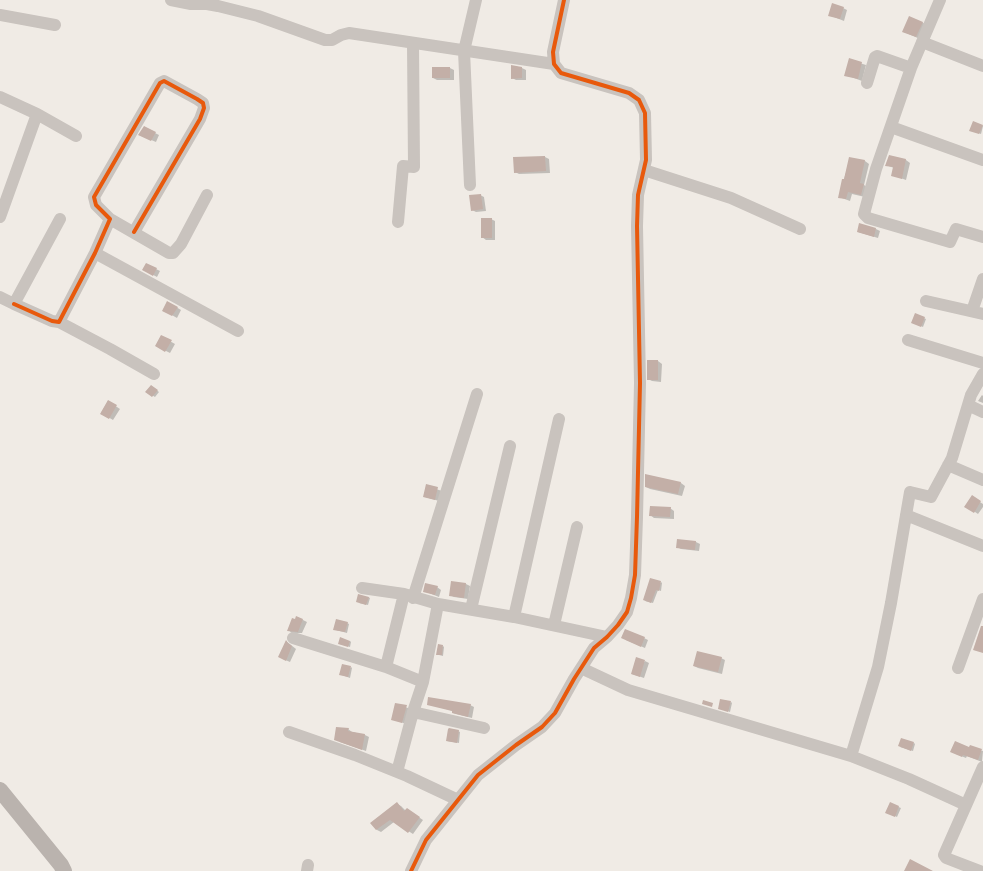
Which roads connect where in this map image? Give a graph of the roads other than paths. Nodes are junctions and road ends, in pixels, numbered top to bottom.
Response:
1 (171, 0) edge
2 (476, 0) edge
3 (564, 0) edge
4 (940, 0) edge
5 (0, 14) edge
6 (55, 25) dead end
7 (922, 42) junction
8 (413, 43) junction
9 (464, 51) junction
10 (554, 64) junction
11 (983, 66) edge
12 (911, 68) junction
13 (867, 83) dead end
14 (0, 97) edge
15 (37, 114) junction
16 (891, 127) junction
17 (76, 136) dead end
18 (983, 160) edge
19 (644, 170) junction
20 (470, 185) dead end
21 (206, 195) dead end
22 (0, 217) edge
23 (60, 219) dead end
24 (110, 219) junction
25 (398, 222) dead end
26 (800, 229) dead end
27 (134, 232) junction
28 (983, 237) edge
29 (95, 252) junction
30 (983, 279) edge
31 (0, 297) edge
32 (926, 300) dead end
33 (14, 304) junction
34 (977, 313) edge
35 (59, 322) junction
36 (238, 331) dead end
37 (908, 340) dead end
38 (983, 363) edge
39 (154, 374) dead end
40 (983, 374) edge
41 (477, 394) dead end
42 (968, 405) junction
43 (983, 412) edge
44 (559, 419) dead end
45 (510, 446) dead end
46 (948, 465) junction
47 (983, 480) edge
48 (906, 515) junction
49 (577, 527) dead end
50 (983, 546) edge
51 (362, 588) dead end
52 (409, 596) junction
53 (983, 599) edge
54 (438, 604) junction
55 (471, 609) junction
56 (514, 616) junction
57 (554, 625) junction
58 (607, 637) junction
59 (293, 638) dead end
60 (386, 667) junction
61 (582, 668) junction
62 (958, 668) dead end
63 (423, 682) junction
64 (413, 712) junction
65 (484, 728) dead end
66 (289, 732) dead end
67 (851, 756) junction
68 (983, 767) edge
69 (397, 772) junction
70 (0, 790) edge
71 (458, 800) junction
72 (966, 805) junction
73 (64, 871) edge
74 (411, 871) edge
75 (980, 871) edge

1 - 8 street
2 - 9 street
3 - 10 street
4 - 7 street
5 - 6 street
7 - 11 street
7 - 12 street
8 - 9 street
8 - 25 street
9 - 10 street
9 - 20 street
10 - 19 street
12 - 13 street
12 - 16 street
14 - 15 street
15 - 17 street
15 - 22 street
16 - 18 street
16 - 28 street
19 - 26 street
19 - 58 street
21 - 27 street
23 - 33 street
24 - 27 street
24 - 27 street
24 - 29 street
29 - 35 street
29 - 36 street
30 - 34 street
31 - 33 street
32 - 34 street
33 - 35 street
35 - 39 street
37 - 38 street
40 - 42 street
41 - 52 street
42 - 43 street
42 - 46 street
44 - 56 street
45 - 55 street
46 - 47 street
46 - 48 street
48 - 50 street
48 - 67 street
49 - 57 street
51 - 52 street
52 - 54 street
52 - 60 street
53 - 62 street
54 - 55 street
54 - 63 street
55 - 56 street
56 - 57 street
57 - 58 street
58 - 61 street
59 - 60 street
60 - 63 street
61 - 67 street
61 - 71 street
63 - 64 street
64 - 65 street
64 - 69 street
66 - 69 street
67 - 72 street
68 - 72 street
69 - 71 street
70 - 73 street
71 - 74 street
72 - 75 street

